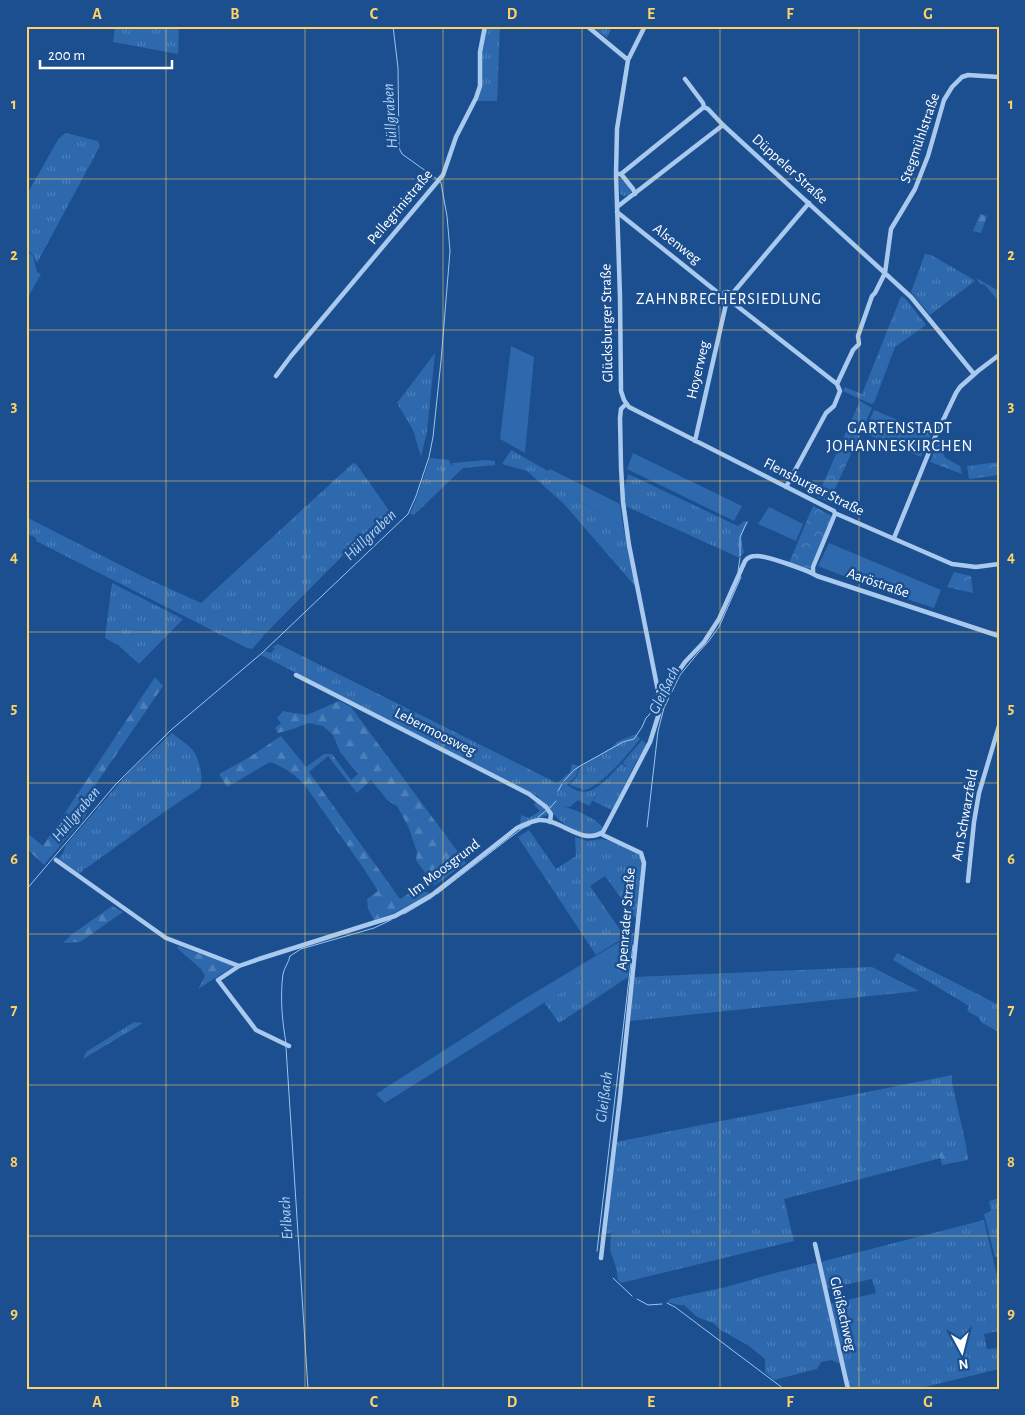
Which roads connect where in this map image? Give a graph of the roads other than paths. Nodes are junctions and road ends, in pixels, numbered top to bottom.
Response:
1 (485, 26) edge
2 (587, 26) edge
3 (645, 26) edge
4 (628, 60) junction
5 (999, 77) edge
6 (685, 79) dead end
7 (704, 106) junction
8 (723, 125) junction
9 (619, 174) junction
10 (635, 194) junction
11 (809, 203) junction
12 (617, 210) junction
13 (885, 273) junction
14 (732, 294) junction
15 (722, 296) junction
16 (732, 302) junction
17 (726, 304) junction
18 (999, 356) edge
19 (974, 374) junction
20 (276, 376) dead end
21 (837, 384) junction
22 (626, 404) junction
23 (695, 441) junction
24 (786, 487) junction
25 (835, 514) junction
26 (894, 538) junction
27 (999, 564) edge
28 (813, 572) junction
29 (999, 636) edge
30 (296, 675) dead end
31 (661, 707) junction
32 (999, 726) edge
33 (550, 822) junction
34 (601, 833) junction
35 (56, 860) dead end
36 (968, 881) dead end
37 (239, 966) junction
38 (289, 1046) dead end
39 (815, 1244) dead end
40 (601, 1258) dead end
41 (848, 1389) edge

1 - 20 street, Pellegrinistraße
2 - 4 street
3 - 4 street, Glücksburger Straße
4 - 9 street, Glücksburger Straße
5 - 13 street, Stegmühlstraße
6 - 7 street, Düppeler Straße
7 - 8 street, Düppeler Straße
7 - 9 street
8 - 10 street
8 - 11 street, Düppeler Straße
9 - 10 street
9 - 12 street, Glücksburger Straße
10 - 12 street
11 - 13 street, Düppeler Straße
11 - 14 street
12 - 15 street, Alsenweg
12 - 22 street, Glücksburger Straße
13 - 19 street, Düppeler Straße
13 - 21 street
14 - 15 street
14 - 16 street
15 - 17 street, Alsenweg
16 - 17 street
16 - 21 street
17 - 23 street, Hoyerweg
18 - 19 street
19 - 26 street
21 - 24 street
22 - 23 street, Flensburger Straße
22 - 31 street, Glücksburger Straße
23 - 24 street, Flensburger Straße
24 - 25 street, Flensburger Straße
25 - 26 street, Flensburger Straße
25 - 28 street
26 - 27 street, Flensburger Straße
28 - 29 street, Aaröstraße
28 - 31 street, Aaröstraße
30 - 33 street, Lebermoosweg
31 - 34 street
32 - 36 street, Am Schwarzfeld
33 - 34 street, Im Moosgrund
33 - 37 street, Im Moosgrund
34 - 40 street, Apenrader Straße
35 - 37 street
37 - 38 street, Im Moosgrund
39 - 41 street, Gleißachweg

